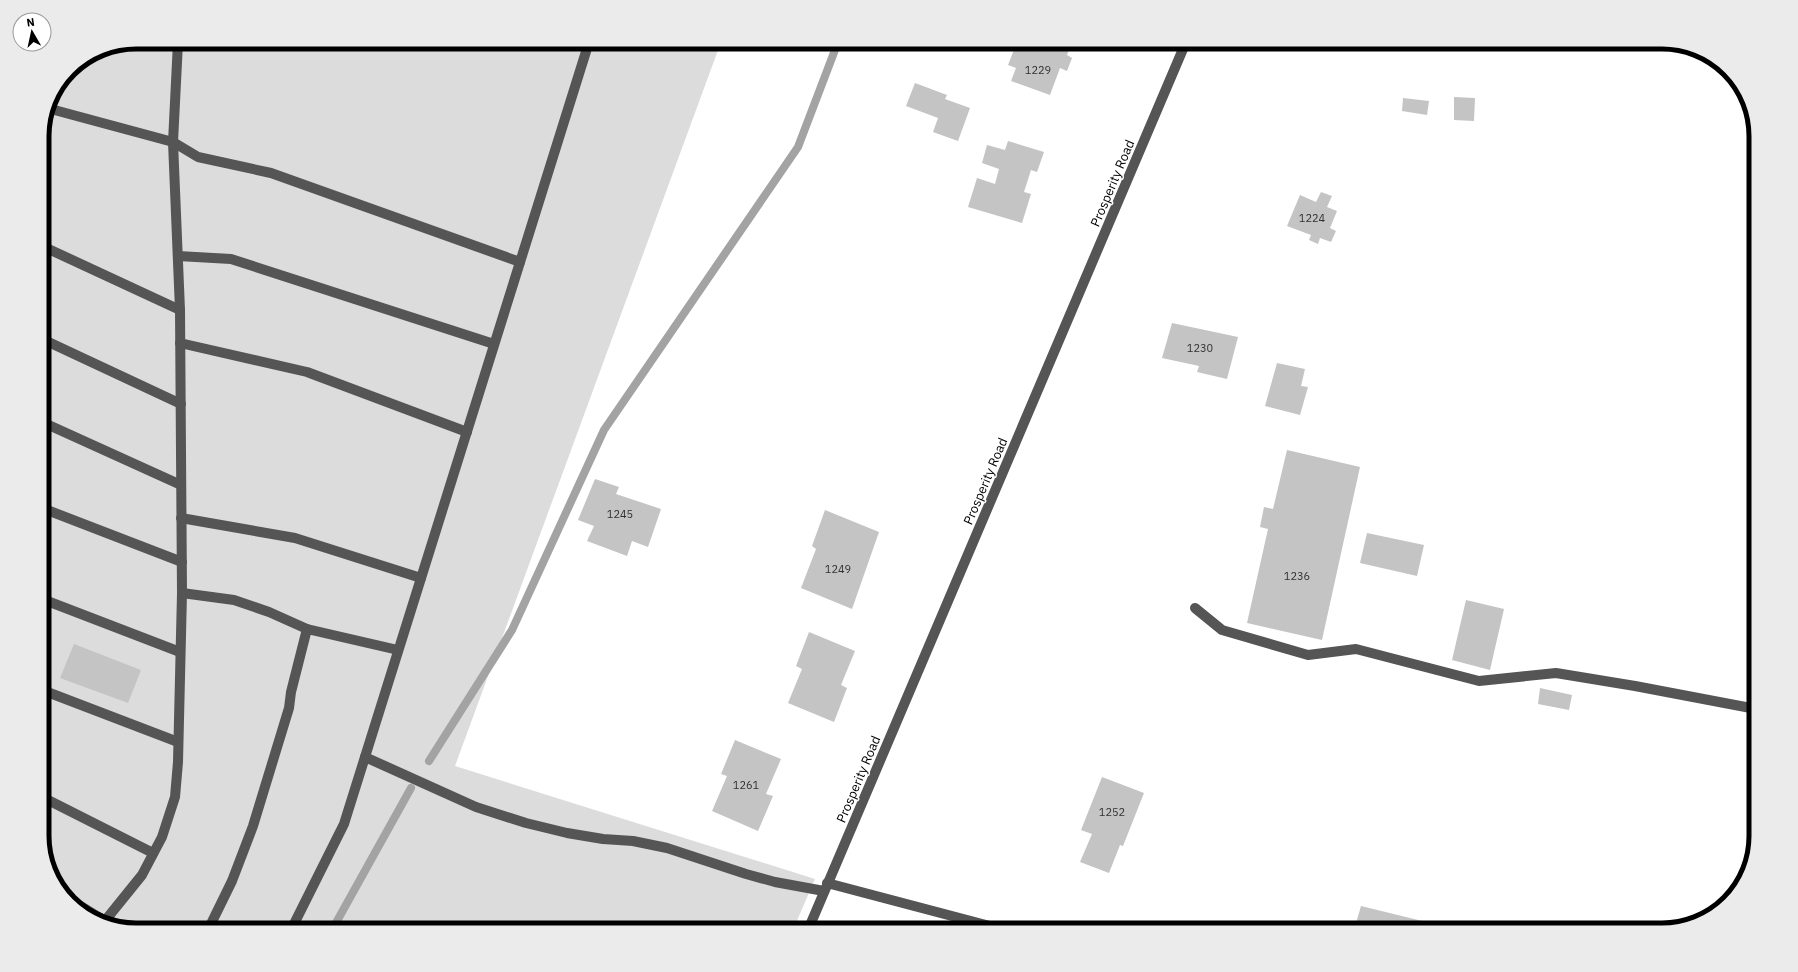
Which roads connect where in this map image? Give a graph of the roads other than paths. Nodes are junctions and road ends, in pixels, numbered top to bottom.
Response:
1 (178, 49) edge
2 (587, 49) edge
3 (1183, 49) edge
4 (54, 110) edge
5 (173, 142) junction
6 (49, 249) edge
7 (178, 256) junction
8 (520, 262) junction
9 (180, 310) junction
10 (49, 342) edge
11 (180, 343) junction
12 (494, 344) junction
13 (181, 404) junction
14 (49, 425) edge
15 (467, 432) junction
16 (181, 485) junction
17 (49, 511) edge
18 (182, 518) junction
19 (182, 562) junction
20 (421, 578) junction
21 (182, 593) junction
22 (49, 602) edge
23 (1195, 608) dead end
24 (307, 629) junction
25 (398, 650) junction
26 (180, 652) junction
27 (49, 693) edge
28 (1749, 708) edge
29 (178, 742) junction
30 (365, 757) junction
31 (49, 801) edge
32 (153, 853) junction
33 (826, 887) junction
34 (108, 918) edge
35 (211, 923) edge
36 (294, 923) edge
37 (811, 923) edge
38 (976, 923) edge

1 - 5 street
2 - 8 street
3 - 33 street, Prosperity Road
4 - 5 street
5 - 7 street
5 - 8 street
6 - 9 street
7 - 9 street
7 - 12 street
8 - 12 street
9 - 11 street
10 - 13 street
11 - 13 street
11 - 15 street
12 - 15 street
13 - 16 street
14 - 16 street
15 - 20 street
16 - 18 street
17 - 19 street
18 - 19 street
18 - 20 street
19 - 21 street
20 - 25 street
21 - 24 street
21 - 26 street
22 - 26 street
23 - 28 street
24 - 25 street
24 - 35 street
25 - 30 street
26 - 29 street
27 - 29 street
29 - 32 street
30 - 33 street
30 - 36 street
31 - 32 street
32 - 34 street
33 - 37 street, Prosperity Road
33 - 38 street

